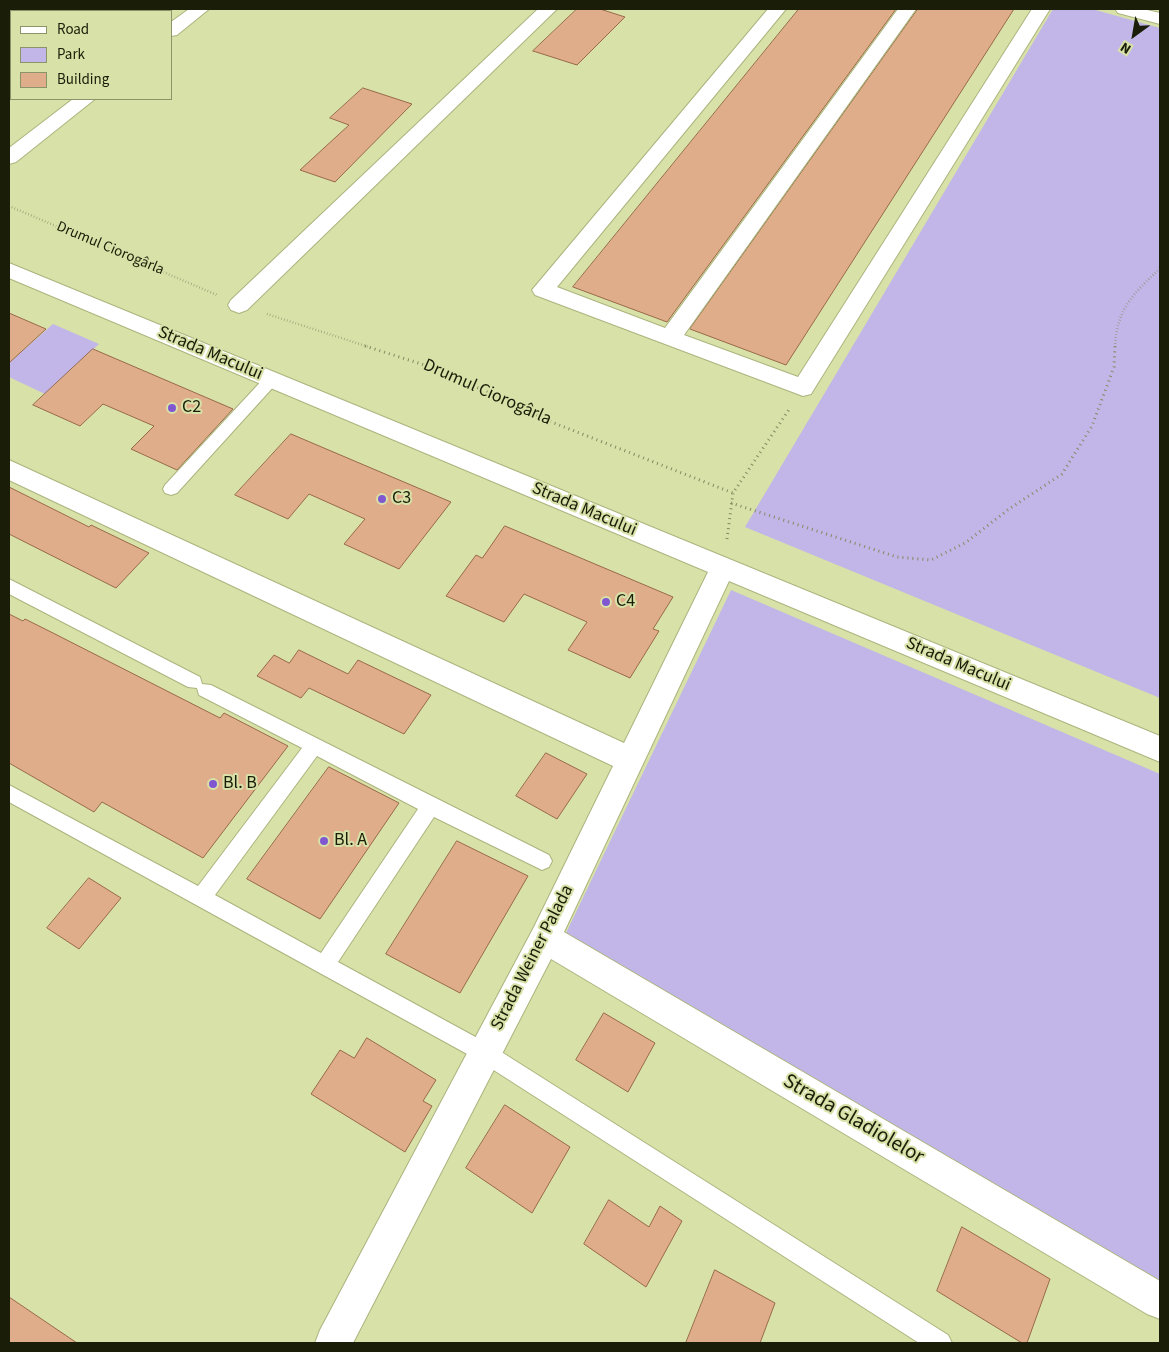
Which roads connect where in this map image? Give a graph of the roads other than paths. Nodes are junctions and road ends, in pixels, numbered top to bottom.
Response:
1 (200, 9) edge
2 (548, 9) edge
3 (777, 9) edge
4 (907, 9) edge
5 (1041, 9) edge
6 (1124, 9) edge
7 (1160, 18) edge
8 (172, 30) edge
9 (84, 100) edge
10 (9, 158) edge
11 (9, 270) edge
12 (239, 305) road end
13 (670, 338) junction
14 (272, 380) junction
15 (9, 469) edge
16 (170, 488) dead end
17 (723, 567) junction
18 (9, 586) edge
19 (314, 746) junction
20 (1160, 749) edge
21 (630, 760) junction
22 (9, 793) edge
23 (430, 806) junction
24 (542, 861) dead end
25 (201, 898) junction
26 (545, 938) junction
27 (324, 966) junction
28 (485, 1053) junction
29 (1160, 1301) edge
30 (333, 1343) edge
31 (940, 1343) edge

1 - 8 street
2 - 12 street
3 - 13 street
4 - 13 street
5 - 13 street
6 - 7 street
9 - 10 street
11 - 14 street, Strada Macului
14 - 16 lane
14 - 17 street, Strada Macului
15 - 21 street
17 - 20 street, Strada Macului
17 - 21 street, Strada Weiner Palada
18 - 19 lane
19 - 23 lane
19 - 25 lane
21 - 26 street, Strada Weiner Palada
22 - 25 lane
23 - 24 lane
23 - 27 lane
25 - 27 lane
26 - 28 street, Strada Weiner Palada
26 - 29 street, Strada Gladiolelor
27 - 28 lane
28 - 30 street, Strada Weiner Palada
28 - 31 lane

